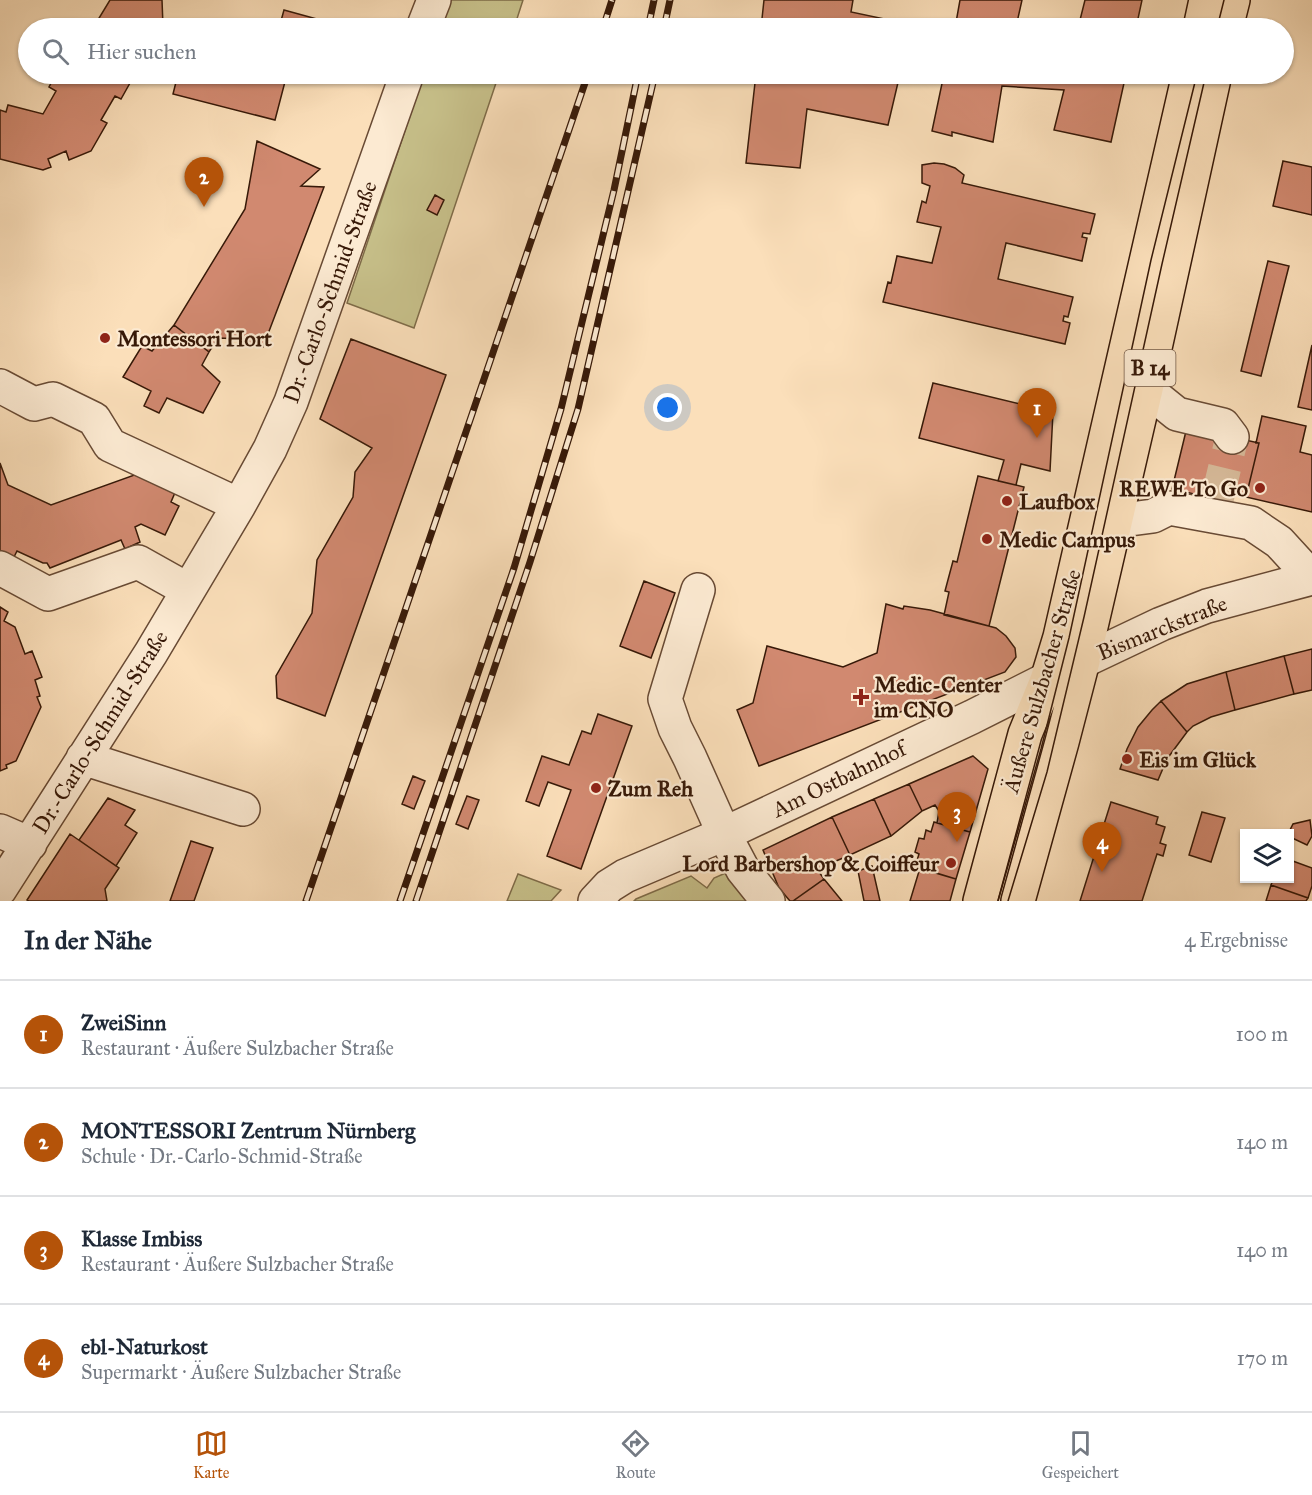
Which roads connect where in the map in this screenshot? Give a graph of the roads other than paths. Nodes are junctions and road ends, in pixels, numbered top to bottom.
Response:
1 (434, 0) edge
2 (1206, 0) edge
3 (1233, 0) edge
4 (427, 18) edge
5 (1202, 18) edge
6 (1228, 18) edge
7 (403, 84) edge
8 (1187, 84) edge
9 (1213, 84) edge
10 (0, 386) edge
11 (1146, 389) junction
12 (1232, 437) dead end
13 (239, 505) junction
14 (1115, 521) junction
15 (0, 568) edge
16 (1312, 578) edge
17 (188, 590) junction
18 (699, 590) dead end
19 (1083, 661) junction
20 (1047, 680) junction
21 (83, 758) junction
22 (243, 809) dead end
23 (0, 831) edge
24 (724, 834) junction
25 (30, 844) junction
26 (0, 889) edge
27 (595, 901) edge
28 (768, 901) edge
29 (980, 901) edge
30 (1018, 901) edge

1 - 4 street
2 - 5 main road
3 - 6 main road
7 - 13 street, Dr.-Carlo-Schmid-Straße
8 - 20 main road, Äußere Sulzbacher Straße / B 14
9 - 11 main road, Äußere Sulzbacher Straße / B 14
10 - 13 street
11 - 12 street
11 - 14 main road, Äußere Sulzbacher Straße / B 14
13 - 17 street, Dr.-Carlo-Schmid-Straße
14 - 16 street
14 - 19 main road, Äußere Sulzbacher Straße / B 14
15 - 17 street
16 - 19 street, Bismarckstraße
17 - 21 street, Dr.-Carlo-Schmid-Straße
18 - 24 street
19 - 20 street, Am Ostbahnhof
19 - 30 main road, Äußere Sulzbacher Straße / B 14
20 - 24 street, Am Ostbahnhof
20 - 29 main road, Äußere Sulzbacher Straße / B 14
21 - 22 street
21 - 25 street, Dr.-Carlo-Schmid-Straße
23 - 25 street, Dr.-Carlo-Schmid-Straße
24 - 27 street, Am Ostbahnhof
24 - 28 street
25 - 26 street, Dr.-Carlo-Schmid-Straße

